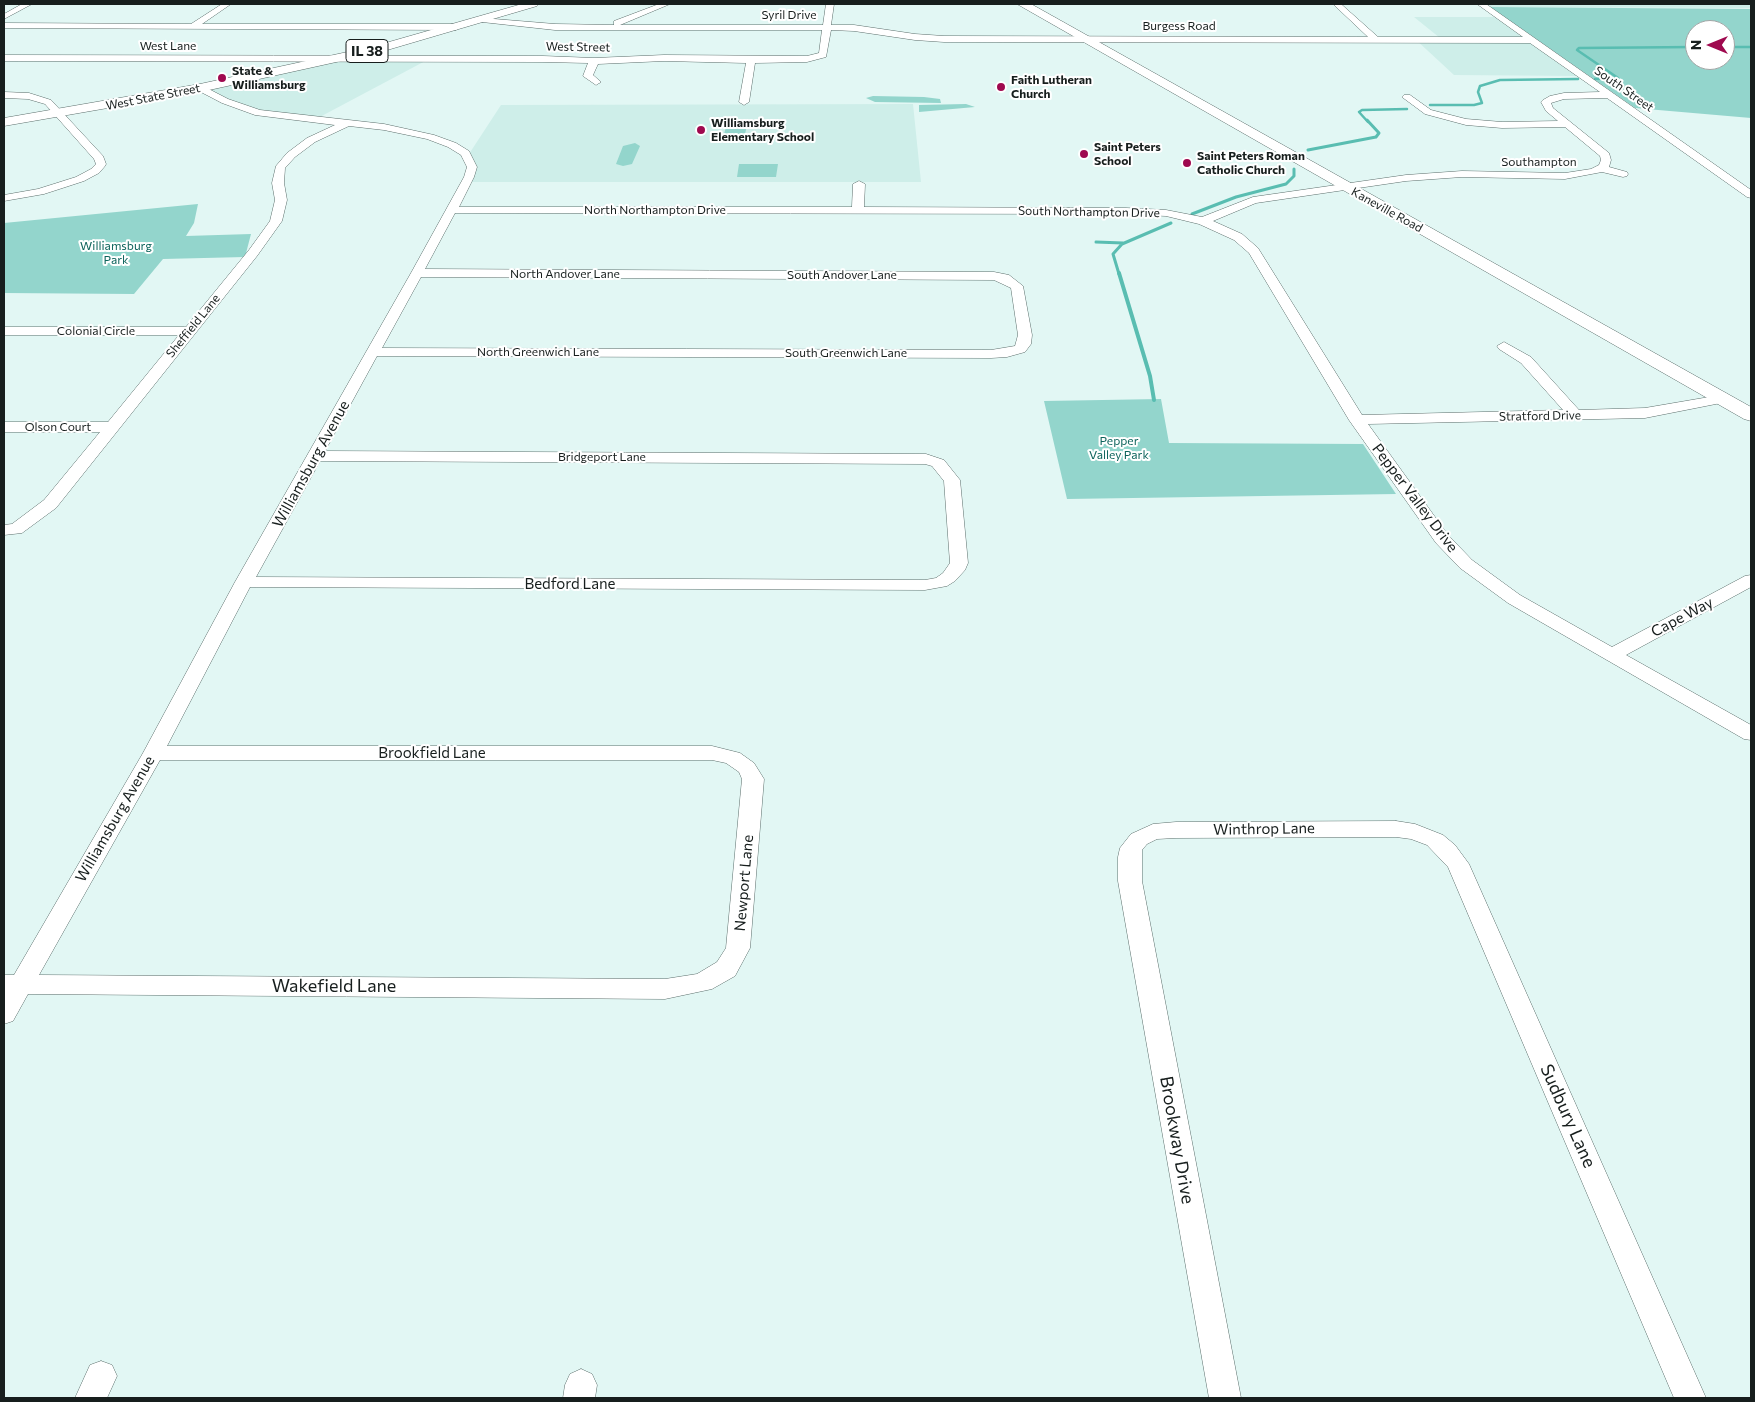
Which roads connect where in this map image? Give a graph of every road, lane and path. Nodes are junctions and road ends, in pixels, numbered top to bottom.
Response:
1 (28, 4) edge
2 (227, 4) edge
3 (533, 4) edge
4 (666, 4) edge
5 (830, 4) edge
6 (1023, 4) edge
7 (1336, 4) edge
8 (1481, 4) edge
9 (4, 17) edge
10 (482, 20) junction
11 (4, 26) edge
12 (193, 26) junction
13 (456, 27) junction
14 (605, 27) junction
15 (826, 28) junction
16 (1085, 39) junction
17 (1375, 39) junction
18 (1533, 40) junction
19 (4, 58) edge
20 (333, 58) junction
21 (751, 60) junction
22 (594, 61) junction
23 (596, 82) dead end
24 (200, 88) junction
25 (4, 95) edge
26 (1609, 95) junction
27 (1407, 97) dead end
28 (744, 102) dead end
29 (59, 114) junction
30 (4, 122) edge
31 (347, 123) junction
32 (1568, 124) junction
33 (1602, 169) junction
34 (1623, 174) dead end
35 (858, 184) dead end
36 (1345, 186) junction
37 (1751, 195) edge
38 (4, 198) edge
39 (451, 210) junction
40 (858, 210) junction
41 (1203, 221) junction
42 (417, 273) junction
43 (713, 274) joint
44 (4, 331) edge
45 (189, 331) junction
46 (1504, 346) dead end
47 (373, 352) junction
48 (702, 352) joint
49 (991, 354) joint
50 (1714, 394) junction
51 (1571, 410) junction
52 (1354, 415) junction
53 (1751, 415) edge
54 (4, 427) edge
55 (113, 427) junction
56 (315, 456) junction
57 (10, 530) edge
58 (1751, 580) edge
59 (244, 582) junction
60 (895, 586) joint
61 (1613, 654) junction
62 (1751, 734) edge
63 (153, 753) junction
64 (712, 753) joint
65 (1435, 840) joint
66 (1130, 882) joint
67 (13, 984) edge
68 (665, 989) joint
69 (4, 1014) edge
70 (1225, 1398) edge
71 (1690, 1398) edge

1 - 9 street
2 - 12 street
3 - 10 main road, West State Street / IL 38
4 - 14 street
5 - 15 street
6 - 16 main road, Kaneville Road
7 - 17 street
8 - 18 street, South Street
10 - 13 main road, West State Street / IL 38
10 - 14 street, Syril Drive
11 - 12 street
12 - 13 street
13 - 20 main road, West State Street / IL 38
14 - 15 street, Syril Drive
15 - 16 street, Burgess Road
15 - 21 street, West Street
16 - 17 street, Burgess Road
16 - 36 main road, Kaneville Road
17 - 18 street, Burgess Road
18 - 26 street, South Street
19 - 20 street, West Lane
20 - 22 street, West Street
20 - 24 main road, West State Street / IL 38
21 - 22 street, West Street
21 - 28 street
22 - 23 street
24 - 29 main road, West State Street / IL 38
24 - 31 street, Williamsburg Avenue
25 - 29 street
26 - 32 street, Southampton
26 - 37 street, South Street
27 - 32 street
29 - 30 main road, West State Street / IL 38
29 - 38 street
31 - 39 street, Williamsburg Avenue
31 - 45 street, Sheffield Lane
32 - 33 street, Southampton
33 - 34 street
33 - 36 street, Southampton
35 - 40 street
36 - 41 street
36 - 50 main road, Kaneville Road
39 - 40 street, North Northampton Drive
39 - 42 street, Williamsburg Avenue
40 - 41 street, South Northampton Drive
41 - 52 street, Pepper Valley Drive
42 - 43 street, North Andover Lane
42 - 47 street, Williamsburg Avenue
43 - 49 street, South Andover Lane
44 - 45 street, Colonial Circle
45 - 55 street, Sheffield Lane
46 - 51 street
47 - 48 street, North Greenwich Lane
47 - 56 street, Williamsburg Avenue
48 - 49 street, South Greenwich Lane
50 - 51 street, Stratford Drive
50 - 53 main road, Kaneville Road
51 - 52 street, Stratford Drive
52 - 61 street, Pepper Valley Drive
54 - 55 street, Olson Court
55 - 57 street, Sheffield Lane
56 - 59 street, Williamsburg Avenue
56 - 60 street, Bridgeport Lane
58 - 61 street, Cape Way
59 - 60 street, Bedford Lane
59 - 63 street, Williamsburg Avenue
61 - 62 street, Pepper Valley Drive
63 - 64 street, Brookfield Lane
63 - 67 street, Williamsburg Avenue
64 - 68 street, Newport Lane
65 - 66 street, Winthrop Lane
65 - 71 street, Sudbury Lane
66 - 70 street, Brookway Drive
67 - 68 street, Wakefield Lane
67 - 69 street, Williamsburg Avenue

